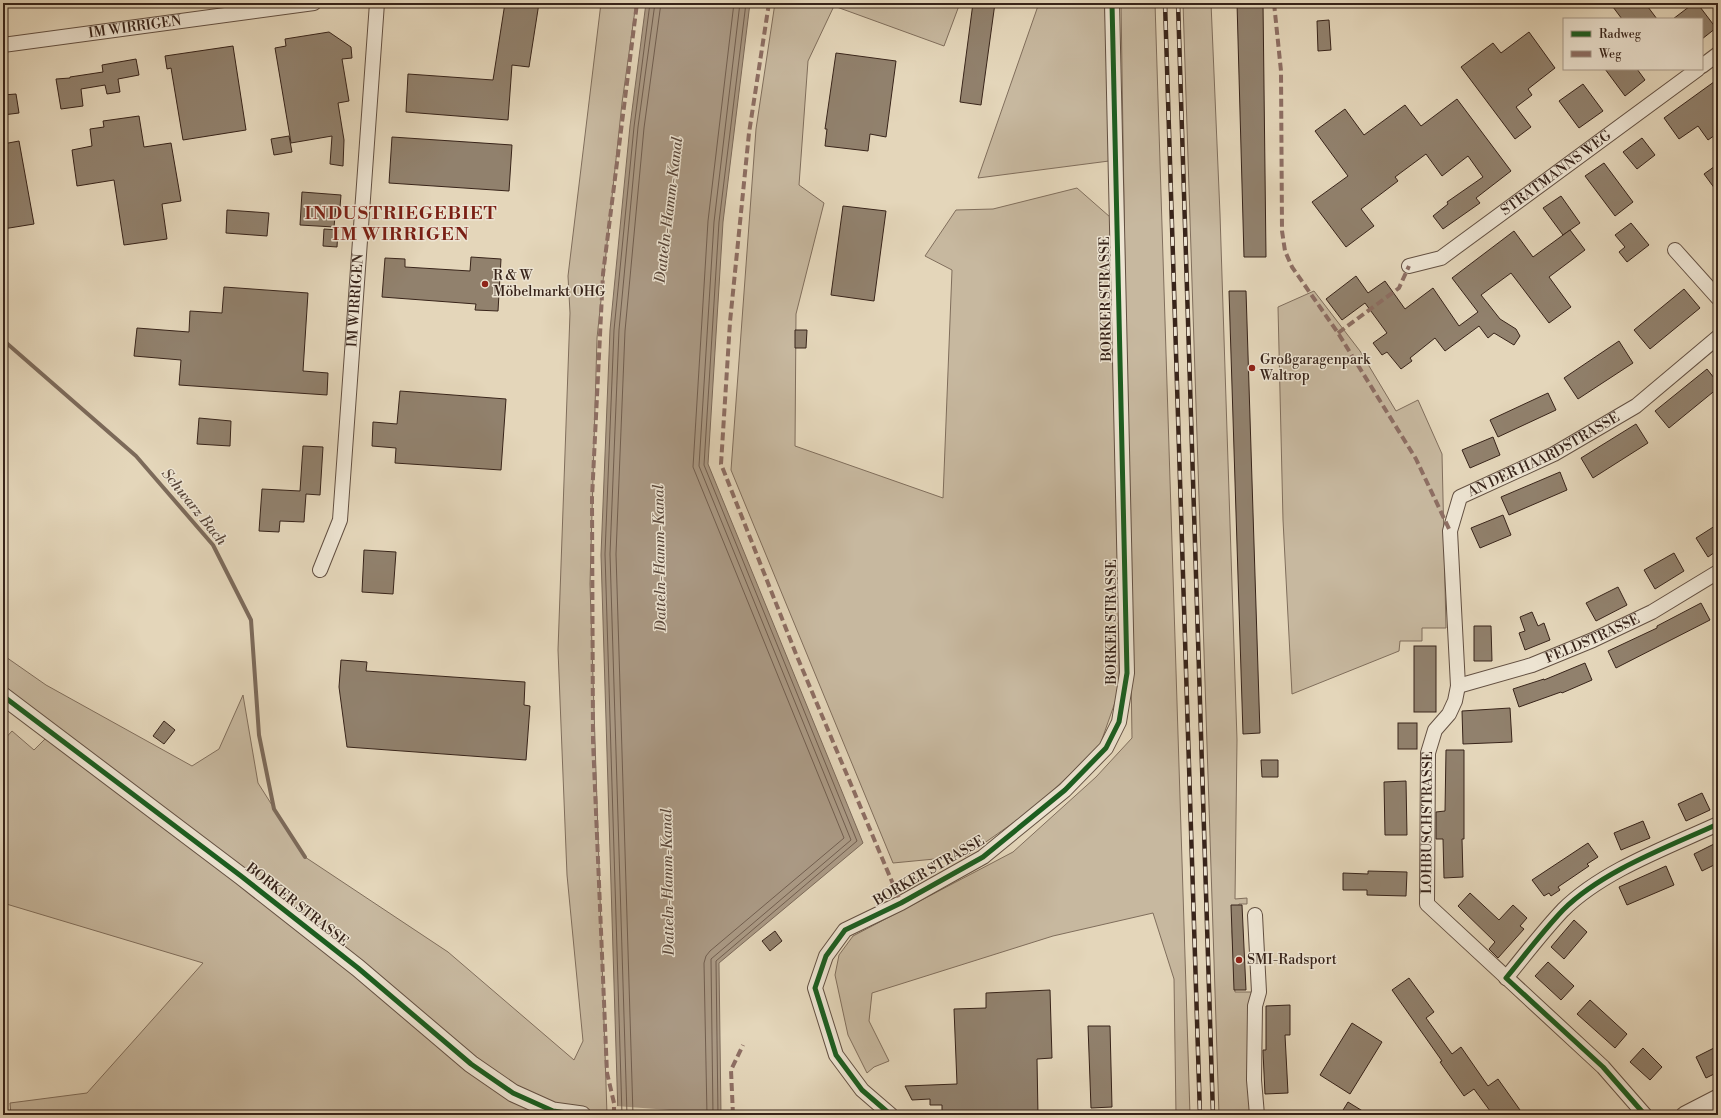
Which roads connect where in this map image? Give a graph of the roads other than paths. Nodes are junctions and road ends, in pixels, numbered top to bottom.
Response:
1 (314, 3) edge
2 (378, 3) edge
3 (1112, 3) edge
4 (3, 45) edge
5 (1718, 54) edge
6 (1703, 65) edge
7 (1697, 70) edge
8 (1675, 250) dead end
9 (1409, 266) dead end
10 (1718, 298) edge
11 (1718, 337) edge
12 (320, 570) dead end
13 (1718, 572) edge
14 (1458, 686) junction
15 (3, 696) edge
16 (1718, 824) edge
17 (1255, 915) dead end
18 (1506, 978) junction
19 (1718, 1098) edge
20 (582, 1115) edge
21 (891, 1115) edge
22 (1257, 1115) edge
23 (1645, 1115) edge
24 (1685, 1115) edge

1 - 4 street, IM WIRRIGEN
2 - 12 street, IM WIRRIGEN
3 - 21 street, BORKER STRASSE
5 - 6 street
7 - 9 street, STRATMANNS WEG
8 - 10 street
11 - 14 street, AN DER HAARDSTRASSE
13 - 14 street, FELDSTRASSE
14 - 18 street, LOHBUSCHSTRASSE
15 - 20 street, BORKER STRASSE
16 - 18 street
17 - 22 street
18 - 23 street, LOHBUSCHSTRASSE
19 - 24 street

